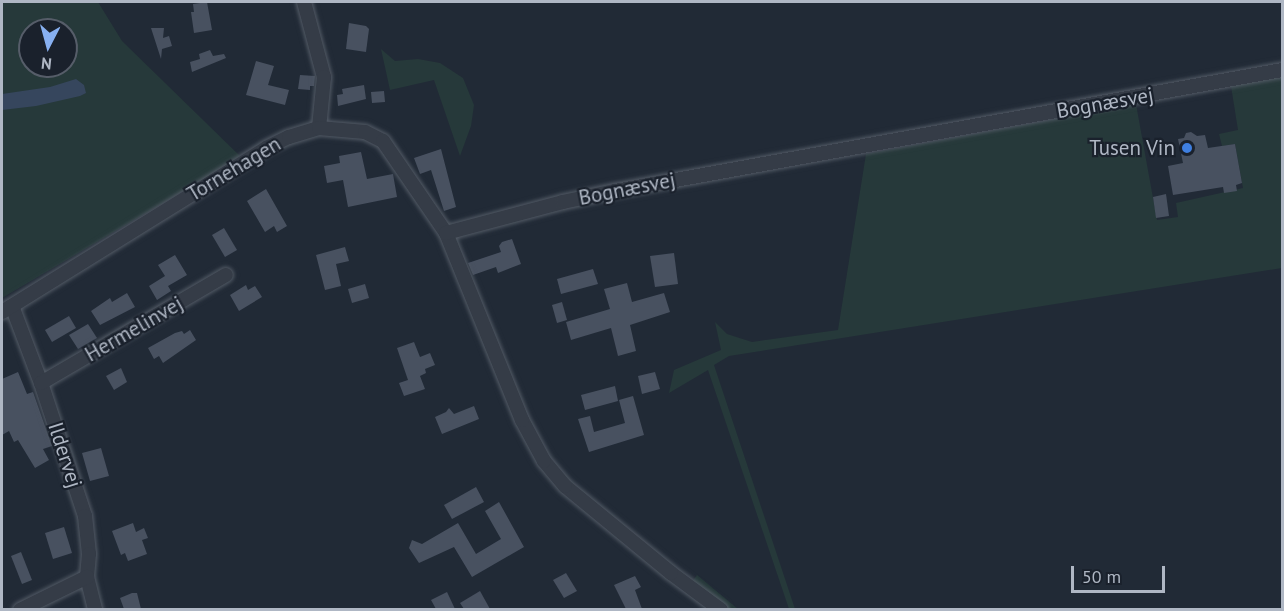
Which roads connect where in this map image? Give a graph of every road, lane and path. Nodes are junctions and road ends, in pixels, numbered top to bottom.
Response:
1 (304, 2) edge
2 (1282, 70) edge
3 (319, 128) junction
4 (446, 233) junction
5 (226, 275) dead end
6 (7, 309) edge
7 (41, 383) junction
8 (87, 577) junction
9 (20, 609) edge
10 (95, 609) edge
11 (721, 609) edge

1 - 3 street
2 - 4 street, Bognæsvej
3 - 4 street, Tornehagen
3 - 6 street, Tornehagen
4 - 11 street
5 - 7 street, Hermelinvej
6 - 7 street, Ildervej
7 - 8 street, Ildervej
8 - 9 street
8 - 10 street, Ildervej

